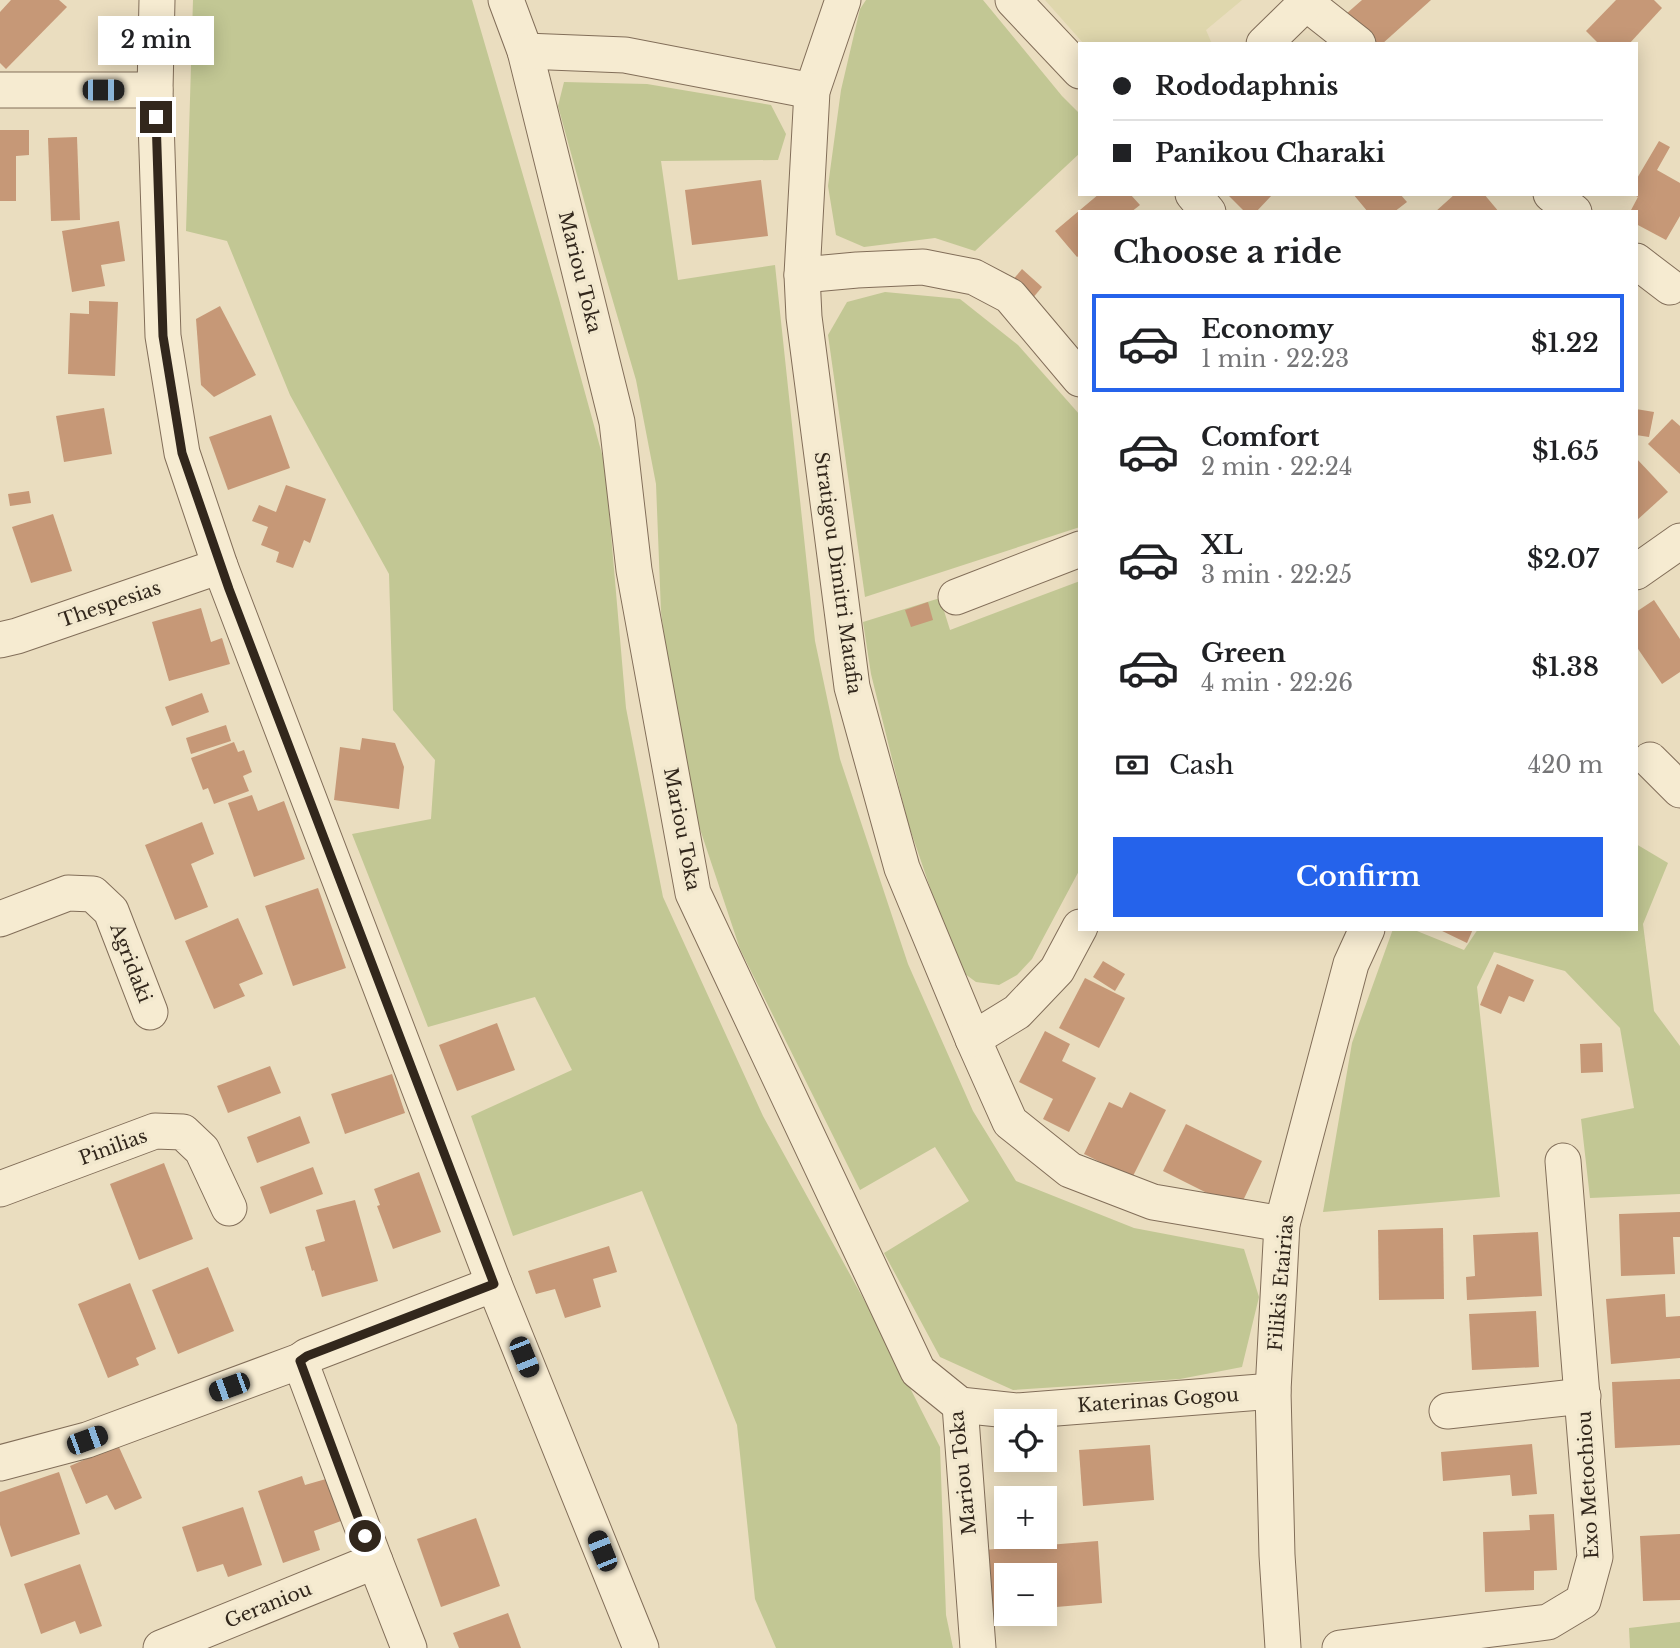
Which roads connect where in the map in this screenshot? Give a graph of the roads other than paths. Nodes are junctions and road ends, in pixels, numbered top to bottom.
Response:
1 (157, 0) edge
2 (506, 0) edge
3 (843, 0) edge
4 (1013, 0) edge
5 (1308, 1) edge
6 (1267, 42) edge
7 (1356, 42) edge
8 (525, 51) junction
9 (1078, 69) edge
10 (0, 90) edge
11 (155, 90) junction
12 (812, 91) junction
13 (1195, 196) edge
14 (1554, 196) edge
15 (1206, 210) edge
16 (1571, 210) edge
17 (1638, 263) edge
18 (802, 275) junction
19 (1670, 287) dead end
20 (1078, 377) edge
21 (1680, 541) edge
22 (1078, 550) edge
23 (220, 566) junction
24 (1638, 571) edge
25 (956, 597) dead end
26 (0, 640) edge
27 (1650, 760) dead end
28 (1680, 790) edge
29 (0, 919) edge
30 (1078, 931) edge
31 (1366, 931) edge
32 (150, 1012) dead end
33 (974, 1039) junction
34 (1563, 1161) dead end
35 (0, 1188) edge
36 (229, 1208) dead end
37 (1282, 1224) junction
38 (494, 1284) junction
39 (300, 1361) junction
40 (1273, 1391) junction
41 (1583, 1396) junction
42 (960, 1405) junction
43 (1447, 1411) dead end
44 (0, 1463) edge
45 (375, 1561) junction
46 (161, 1648) edge
47 (409, 1648) edge
48 (641, 1648) edge
49 (978, 1648) edge
50 (1283, 1648) edge
51 (1340, 1648) edge

1 - 11 street
2 - 8 street, Mariou Toka
3 - 12 street, Stratigou Dimitri Matafia
4 - 9 street
5 - 6 street
5 - 7 street
8 - 12 street
8 - 42 street, Mariou Toka
10 - 11 street
11 - 23 street
12 - 18 street, Stratigou Dimitri Matafia
13 - 15 street
14 - 16 street
17 - 19 street
18 - 20 street
18 - 33 street, Stratigou Dimitri Matafia
21 - 24 street
22 - 25 street
23 - 26 street, Thespesias
23 - 38 street
27 - 28 street
29 - 32 street, Agridaki
30 - 33 street
31 - 37 street, Filikis Etairias
33 - 37 street, Stratigou Dimitri Matafia
34 - 41 street, Exo Metochiou
35 - 36 street, Pinilias
37 - 40 street, Filikis Etairias
38 - 39 street
38 - 48 street
39 - 44 street
39 - 45 street
40 - 42 street, Katerinas Gogou
40 - 50 street, Filikis Etairias
41 - 43 street
41 - 51 street, Exo Metochiou
42 - 49 street, Mariou Toka
45 - 46 street, Geraniou
45 - 47 street

